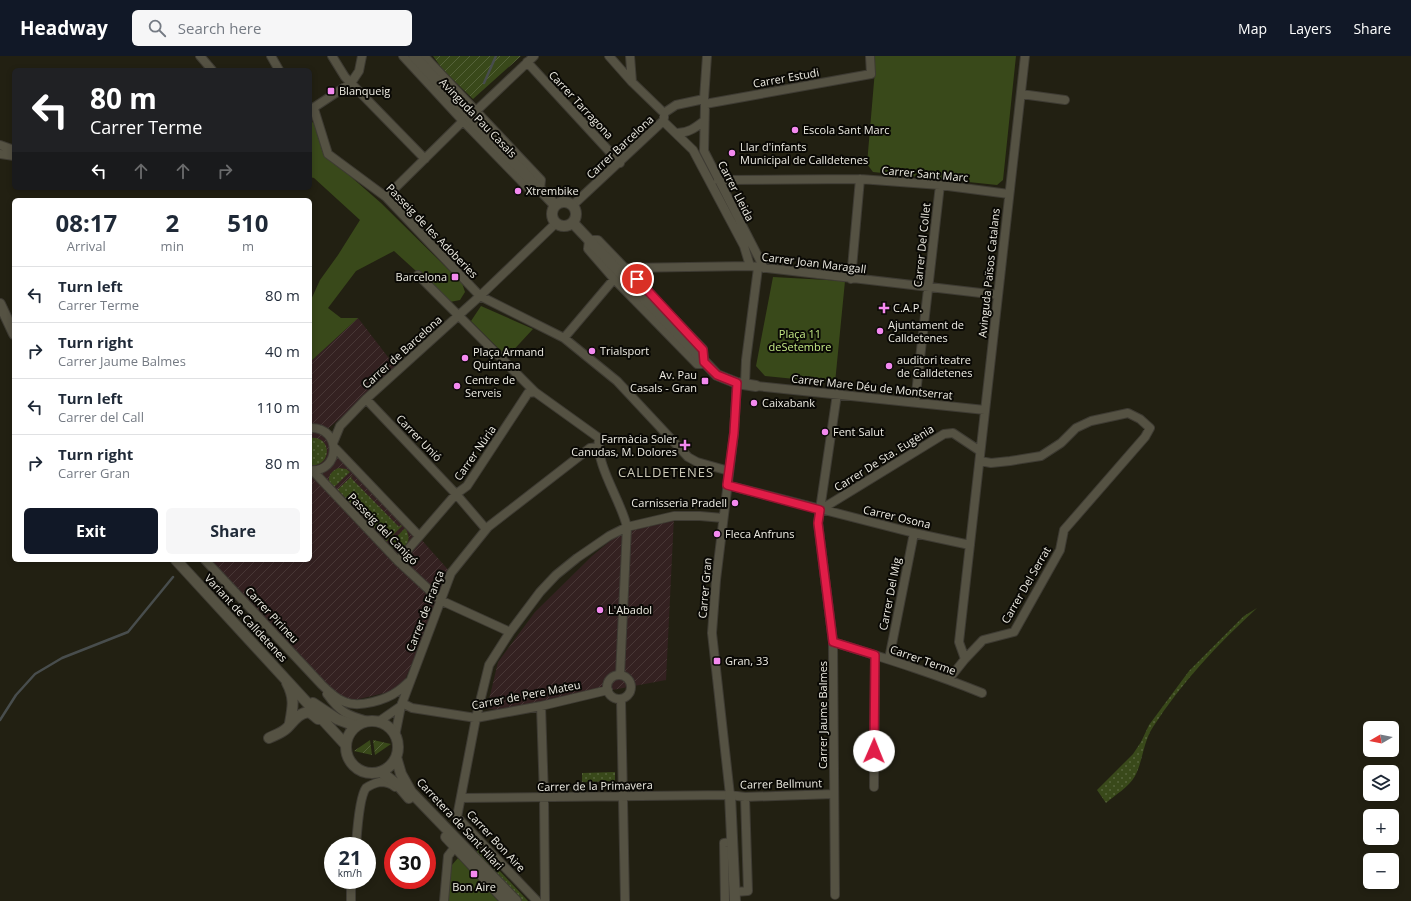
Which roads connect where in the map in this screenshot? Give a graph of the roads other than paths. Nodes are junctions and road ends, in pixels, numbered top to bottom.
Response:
1 (200, 56) edge
2 (271, 56) edge
3 (332, 56) edge
4 (362, 56) edge
5 (403, 56) edge
6 (534, 56) edge
7 (609, 56) edge
8 (630, 56) edge
9 (707, 56) edge
10 (870, 56) edge
11 (1025, 56) edge
12 (417, 57) edge
13 (527, 62) junction
14 (210, 68) edge
15 (279, 68) edge
16 (632, 82) junction
17 (351, 83) junction
18 (1021, 94) junction
19 (1065, 100) dead end
20 (704, 101) junction
21 (312, 109) edge
22 (476, 111) junction
23 (664, 117) junction
24 (463, 121) junction
25 (704, 121) junction
26 (676, 133) junction
27 (0, 146) edge
28 (12, 149) edge
29 (0, 154) edge
30 (12, 156) edge
31 (425, 159) junction
32 (620, 162) junction
33 (860, 179) junction
34 (718, 180) junction
35 (940, 185) junction
36 (540, 189) junction
37 (1009, 194) junction
38 (386, 197) junction
39 (556, 205) junction
40 (573, 205) junction
41 (556, 223) junction
42 (573, 223) junction
43 (588, 240) junction
44 (757, 267) junction
45 (626, 268) junction
46 (418, 275) dead end
47 (614, 279) junction
48 (850, 279) junction
49 (929, 286) junction
50 (998, 295) junction
51 (480, 296) junction
52 (0, 304) edge
53 (458, 315) junction
54 (12, 330) edge
55 (564, 338) junction
56 (705, 363) junction
57 (741, 384) junction
58 (756, 386) joint
59 (535, 392) junction
60 (837, 394) junction
61 (366, 399) junction
62 (915, 402) junction
63 (985, 410) junction
64 (340, 426) junction
65 (312, 427) edge
66 (325, 431) junction
67 (333, 445) junction
68 (598, 447) junction
69 (980, 451) junction
70 (980, 461) junction
71 (312, 471) edge
72 (729, 471) junction
73 (727, 485) junction
74 (456, 494) junction
75 (820, 510) junction
76 (723, 518) junction
77 (627, 527) junction
78 (486, 529) junction
79 (914, 533) junction
80 (419, 536) junction
81 (970, 545) junction
82 (398, 561) junction
83 (178, 562) edge
84 (207, 562) edge
85 (440, 600) junction
86 (510, 632) junction
87 (833, 642) junction
88 (875, 655) junction
89 (965, 658) junction
90 (889, 659) junction
91 (282, 675) junction
92 (620, 675) junction
93 (411, 680) junction
94 (949, 680) junction
95 (322, 685) junction
96 (608, 690) junction
97 (982, 693) dead end
98 (621, 699) junction
99 (402, 705) junction
100 (541, 706) junction
101 (476, 718) junction
102 (373, 721) junction
103 (290, 723) junction
104 (356, 726) junction
105 (329, 728) junction
106 (395, 736) junction
107 (270, 738) dead end
108 (345, 744) junction
109 (396, 757) junction
110 (381, 772) junction
111 (874, 787) dead end
112 (834, 794) junction
113 (730, 795) junction
114 (544, 797) junction
115 (623, 797) junction
116 (745, 797) junction
117 (461, 798) junction
118 (413, 803) junction
119 (357, 837) edge
120 (732, 842) junction
121 (455, 848) junction
122 (352, 889) edge
123 (834, 895) dead end
124 (735, 897) edge
125 (351, 901) edge
126 (444, 901) edge
127 (506, 901) edge
128 (516, 901) edge
129 (537, 901) edge
130 (545, 901) edge
131 (625, 901) edge
132 (725, 901) edge

1 - 14 street
2 - 15 street
3 - 17 street
4 - 17 street
5 - 24 street, Avinguda Pau Casals
6 - 13 street
7 - 16 street, Carrer Lleida
8 - 16 street
9 - 20 street, Carrer Lleida
10 - 20 street, Carrer Estudi
11 - 18 street, Avinguda Països Catalans
12 - 22 street, Avinguda Pau Casals
12 - 36 street, Avinguda Pau Casals
13 - 22 street
13 - 32 street, Carrer Tarragona
16 - 23 street, Carrer Lleida
17 - 21 street
17 - 31 street
18 - 19 street
18 - 37 street, Avinguda Països Catalans
20 - 23 street
20 - 25 street, Carrer Lleida
21 - 38 street, Passeig de les Adoberies
22 - 36 street, Avinguda Pau Casals
23 - 26 street, Carrer Lleida
23 - 32 street, Carrer Barcelona
24 - 31 street
24 - 36 street, Avinguda Pau Casals
25 - 26 street
25 - 34 street, Carrer Lleida
26 - 44 street, Carrer Lleida
27 - 28 street
29 - 30 street
31 - 38 street
32 - 40 street, Carrer Barcelona
33 - 34 street, Carrer Sant Marc
33 - 35 street, Carrer Sant Marc
33 - 48 street
34 - 44 street, Carrer Lleida
35 - 37 street, Carrer Sant Marc
35 - 49 street, Carrer Del Collet
36 - 39 street, Avinguda Pau Casals
37 - 50 street, Avinguda Països Catalans
38 - 51 street, Passeig de les Adoberies
39 - 40 street
39 - 41 street
40 - 42 street
41 - 42 street
41 - 51 street
42 - 43 street
43 - 45 street
43 - 47 street
43 - 56 street
44 - 45 street, Carrer Joan Maragall
44 - 48 street, Carrer Joan Maragall
44 - 57 street, Carrer Gran
45 - 56 street
46 - 53 street
47 - 55 street
47 - 56 street
48 - 49 street, Carrer Joan Maragall
49 - 50 street, Carrer Joan Maragall
49 - 62 street, Carrer Del Collet
50 - 63 street, Avinguda Països Catalans
51 - 53 street, Carrer de Barcelona
51 - 55 street, Passeig de les Adoberies
52 - 54 street
53 - 59 street
53 - 61 street, Carrer de Barcelona
55 - 72 street, Passeig de les Adoberies
56 - 57 street
57 - 58 street
57 - 72 street, Carrer Gran
58 - 60 street, Carrer Mare Déu de Montserrat
59 - 68 street
59 - 74 street, Carrer Núria
60 - 62 street, Carrer Mare Déu de Montserrat
60 - 75 street, Carrer Jaume Balmes
61 - 64 street, Carrer de Barcelona
61 - 74 street, Carrer Unió
62 - 63 street, Carrer Mare Déu de Montserrat
63 - 69 street, Avinguda Països Catalans
64 - 66 street, Carrer de Barcelona
64 - 67 street, Carrer de Barcelona
65 - 66 street
66 - 67 street, Passeig del Canigó
67 - 71 street, Passeig del Canigó
67 - 80 street, Passeig del Canigó
68 - 77 street
68 - 78 street, Carrer de França
69 - 70 street, Avinguda Països Catalans
69 - 75 street, Carrer De Sta. Eugènia
70 - 81 street, Avinguda Països Catalans
70 - 89 street, Carrer Del Serrat
71 - 82 street, Passeig del Canigó
72 - 73 street, Carrer Gran
73 - 75 street, Carrer Osona
73 - 76 street, Carrer Gran
74 - 78 street, Carrer Unió
74 - 80 street, Carrer Núria
75 - 79 street, Carrer Osona
75 - 87 street, Carrer Jaume Balmes
76 - 77 street, Carrer Bon Aire
76 - 113 street, Carrer Gran
77 - 86 street, Carrer Bon Aire
77 - 92 street
78 - 85 street, Carrer de França
79 - 81 street, Carrer Osona
79 - 90 street, Carrer Del Mig
80 - 82 street, Carrer Núria
81 - 89 street, Avinguda Països Catalans
82 - 85 street, Passeig del Canigó
83 - 91 street, Variant de Calldetenes
84 - 95 street, Carrer Pirineu
85 - 86 street, Passeig del Canigó
85 - 93 street, Carrer de França
86 - 101 street, Carrer Bon Aire
87 - 88 street, Carrer Terme
87 - 112 street, Carrer Jaume Balmes
88 - 90 street, Carrer Terme
88 - 111 street
89 - 94 street, Carrer Del Serrat
90 - 94 street, Carrer Terme
91 - 103 street
91 - 104 street, Variant de Calldetenes
91 - 105 street, Variant de Calldetenes
92 - 96 street
92 - 98 street
93 - 95 street, Carrer Pirineu
93 - 99 street, Carrer de França
94 - 97 street, Carrer Terme
95 - 102 street, Carrer Pirineu
96 - 98 street
96 - 100 street, Carrer de Pere Mateu
98 - 115 street
99 - 101 street, Carrer de Pere Mateu
99 - 102 street
99 - 106 street, Carrer de França
100 - 101 street, Carrer de Pere Mateu
100 - 114 street
101 - 117 street, Carrer Bon Aire
102 - 104 street
102 - 106 street
103 - 105 street
103 - 107 street
104 - 108 street
105 - 108 street, Variant de Calldetenes
106 - 109 street
108 - 110 street
109 - 110 street
109 - 128 street, Carretera de Sant Hilari
110 - 118 street, Carretera de Sant Hilari
112 - 116 street, Carrer Bellmunt
112 - 123 street, Carrer Jaume Balmes
113 - 115 street, Carrer de la Primavera
113 - 116 street, Carrer Bellmunt
113 - 120 street
114 - 115 street, Carrer de la Primavera
114 - 117 street, Carrer de la Primavera
114 - 130 street
115 - 131 street
116 - 124 street
117 - 129 street, Carrer Bon Aire
118 - 119 street
118 - 121 street, Carretera de Sant Hilari
120 - 124 street
120 - 132 street
121 - 126 street
121 - 127 street, Carretera de Sant Hilari
122 - 125 street

